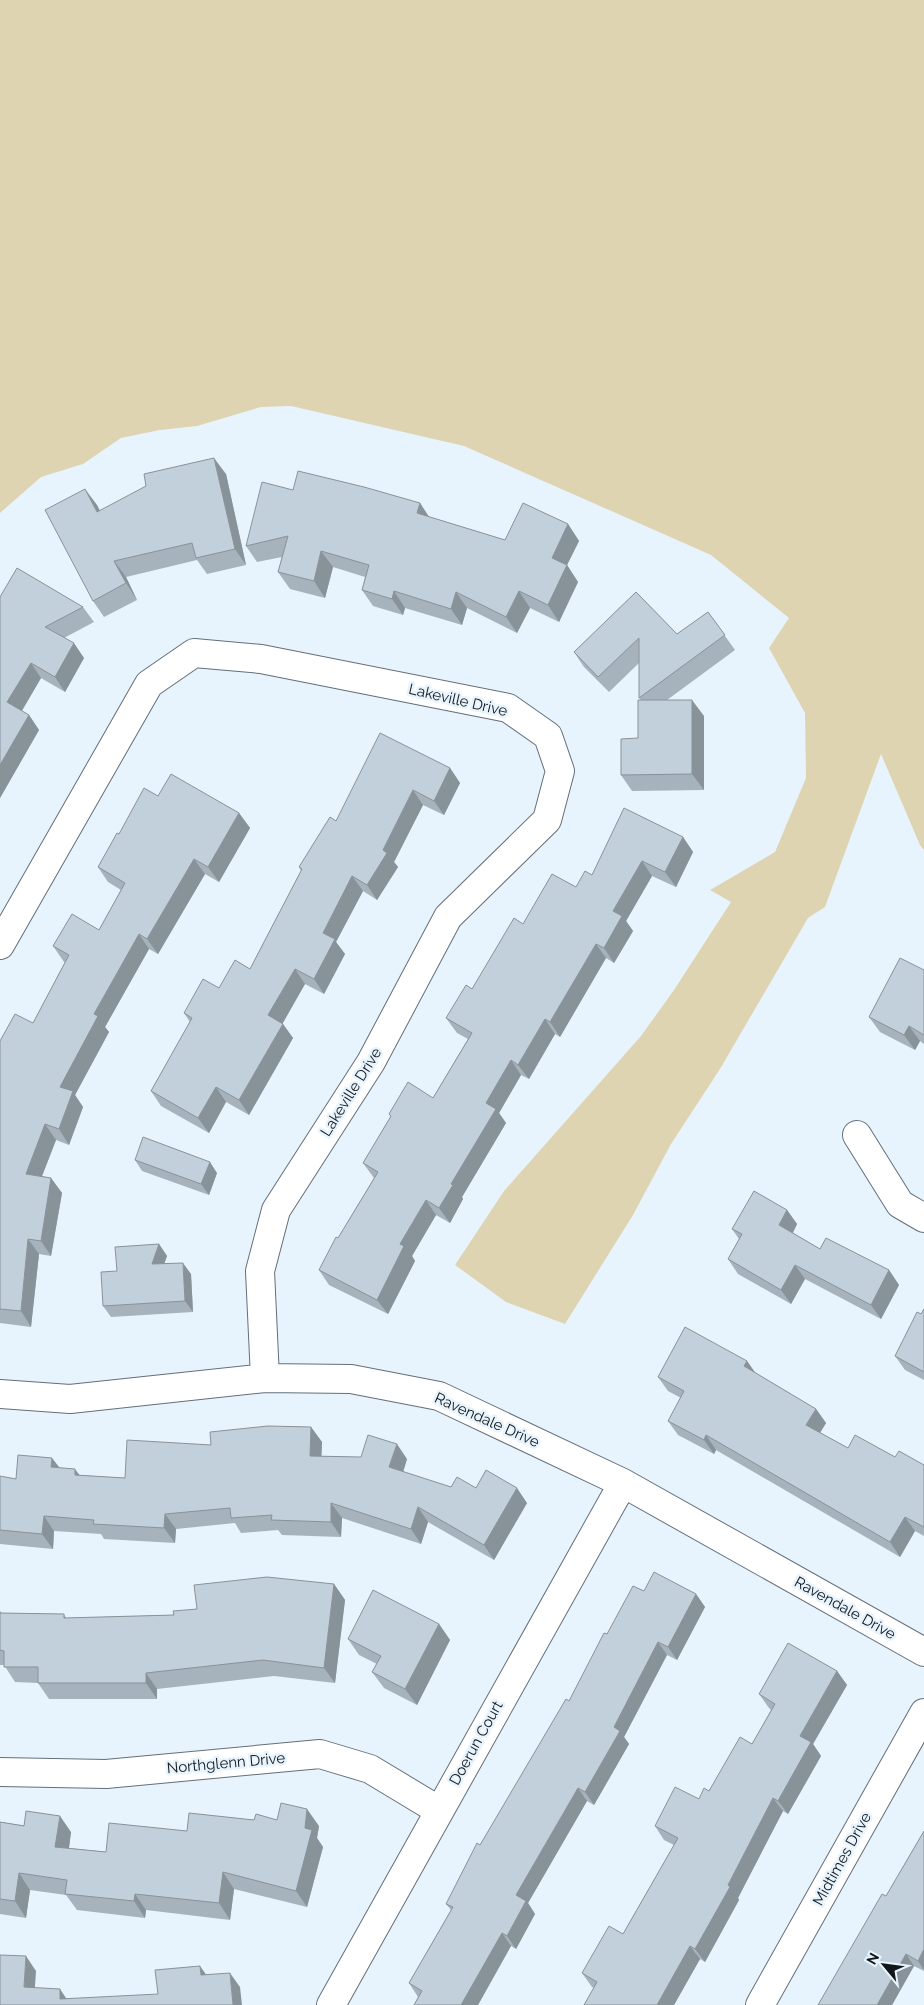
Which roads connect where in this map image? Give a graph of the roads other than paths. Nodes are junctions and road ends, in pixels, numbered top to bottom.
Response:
1 (0, 945) edge
2 (857, 1135) dead end
3 (924, 1218) edge
4 (265, 1378) junction
5 (0, 1394) edge
6 (623, 1483) junction
7 (924, 1652) edge
8 (924, 1713) edge
9 (0, 1772) edge
10 (438, 1810) junction
11 (331, 2005) edge
12 (760, 2005) edge

1 - 4 street, Lakeville Drive
2 - 3 street
4 - 5 street, Ravendale Drive
4 - 6 street, Ravendale Drive
6 - 7 street, Ravendale Drive
6 - 10 street, Doerun Court
8 - 12 street, Midtimes Drive
9 - 10 street, Northglenn Drive
10 - 11 street, Doerun Court

